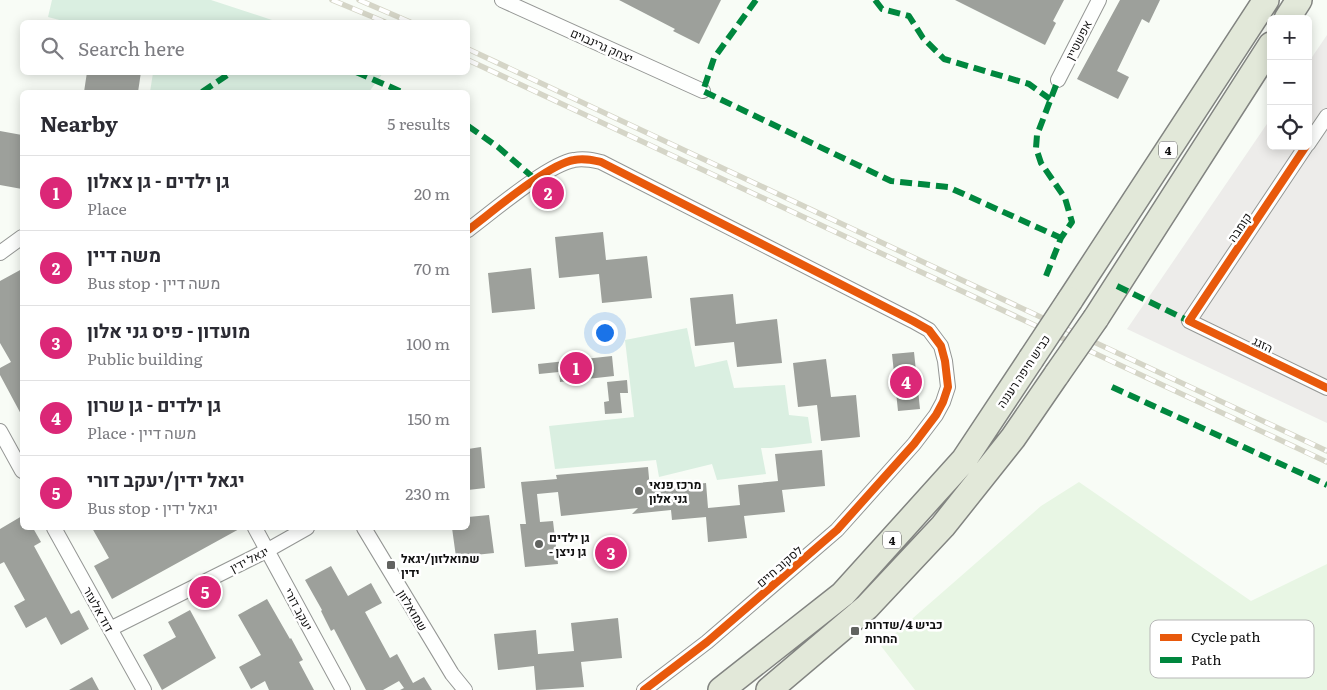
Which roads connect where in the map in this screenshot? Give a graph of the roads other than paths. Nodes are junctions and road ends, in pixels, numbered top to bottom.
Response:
1 (502, 0) edge
2 (1099, 0) edge
3 (1266, 0) edge
4 (1299, 0) edge
5 (1290, 15) edge
6 (1267, 50) edge
7 (1058, 80) dead end
8 (703, 91) dead end
9 (1327, 116) edge
10 (1312, 138) edge
11 (1304, 150) edge
12 (470, 229) edge
13 (20, 238) edge
14 (0, 253) edge
15 (1190, 321) joint
16 (1327, 388) edge
17 (0, 431) edge
18 (20, 467) edge
19 (55, 530) edge
20 (256, 530) edge
21 (303, 530) edge
22 (365, 530) edge
23 (268, 550) junction
24 (110, 629) junction
25 (144, 690) edge
26 (343, 690) edge
27 (465, 690) edge
28 (644, 690) edge
29 (721, 690) edge
30 (769, 690) edge

1 - 8 street, יצחק גרינבוים
2 - 7 street, אפשטיין
3 - 29 highway, כביש חיפה רעננה / 4, bridge
4 - 5 highway
6 - 30 highway, 4, bridge
9 - 10 street, קומבה
11 - 15 street, קומבה
12 - 28 street, לסקוב חיים
13 - 14 street
15 - 16 street, הזגג
17 - 18 street
19 - 24 street, דוד אלעזר
20 - 23 street, יעקב דורי
21 - 23 street, יגאל ידין
22 - 27 street, שמואלזון
23 - 24 street, יגאל ידין
23 - 26 street, יעקב דורי
24 - 25 street, דוד אלעזר

